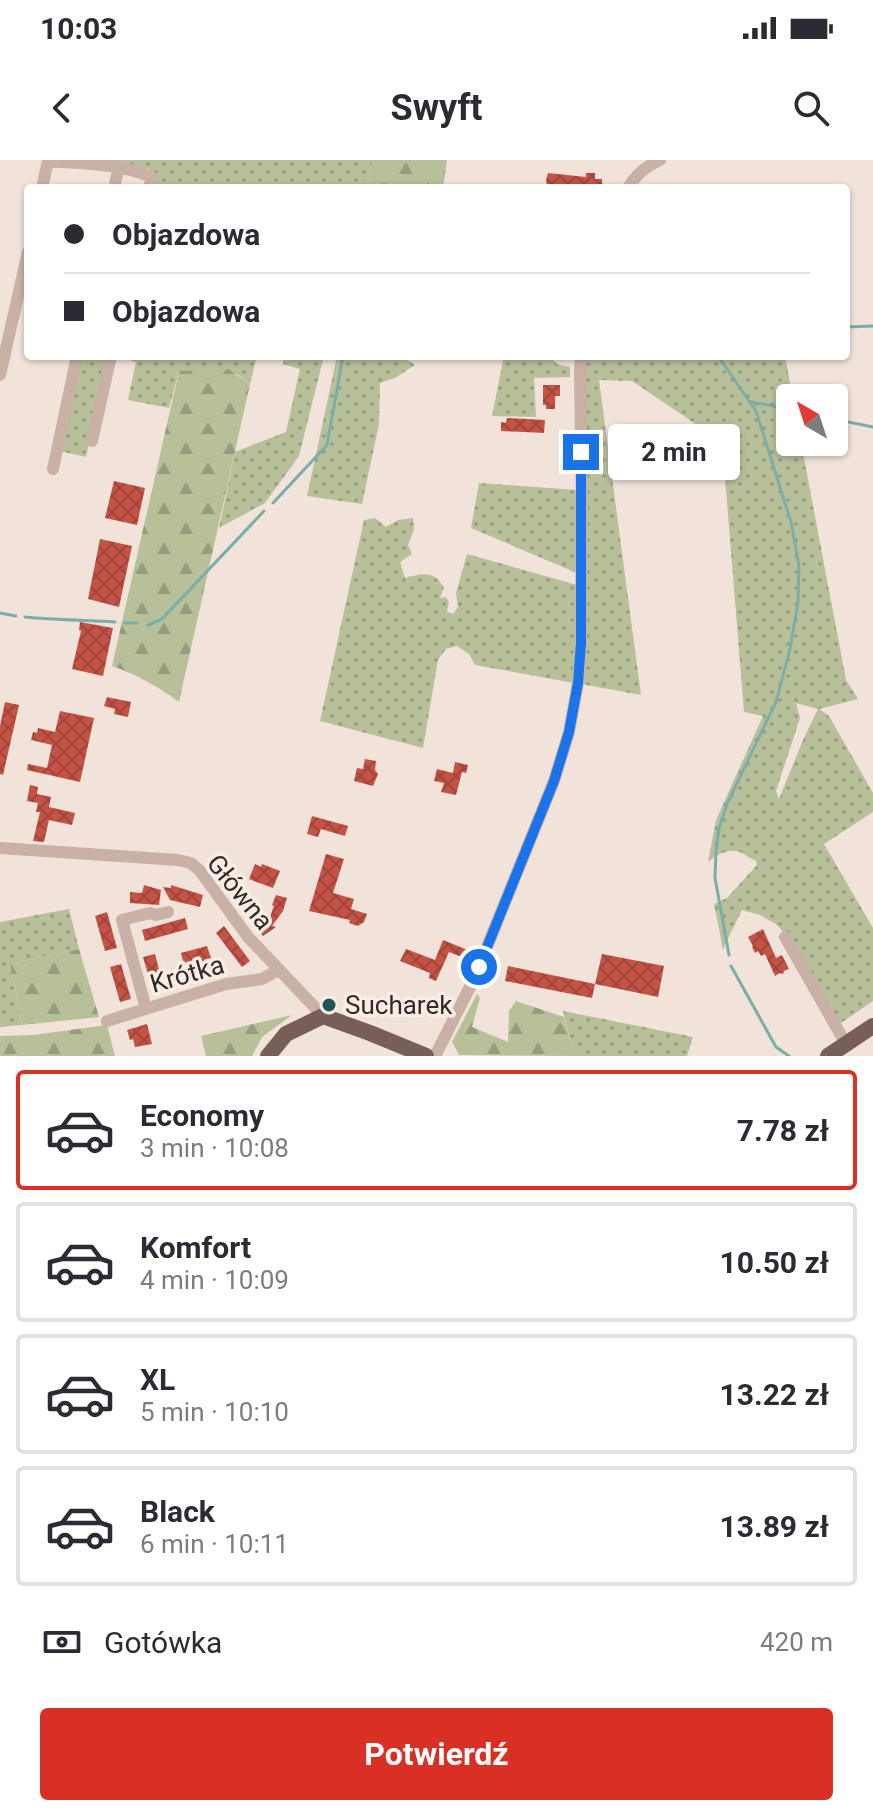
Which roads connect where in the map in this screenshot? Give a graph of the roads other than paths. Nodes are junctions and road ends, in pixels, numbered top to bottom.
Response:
1 (48, 161) edge
2 (653, 162) edge
3 (119, 166) junction
4 (151, 182) edge
5 (43, 184) edge
6 (115, 184) edge
7 (630, 184) edge
8 (24, 270) edge
9 (76, 360) edge
10 (110, 360) edge
11 (581, 360) edge
12 (0, 375) edge
13 (92, 441) dead end
14 (53, 469) dead end
15 (0, 848) edge
16 (168, 912) dead end
17 (785, 937) dead end
18 (278, 970) junction
19 (146, 1009) junction
20 (323, 1016) junction
21 (107, 1021) dead end
22 (873, 1026) edge
23 (846, 1044) junction
24 (268, 1056) edge
25 (426, 1056) edge
26 (435, 1056) edge
27 (828, 1056) edge

1 - 3 street
1 - 5 street
2 - 7 street
3 - 4 street
3 - 6 street
8 - 12 street
9 - 14 street
10 - 13 street
11 - 26 street
15 - 18 street, Główna
16 - 19 street
17 - 23 street
18 - 19 street, Krótka
18 - 20 street, Główna
19 - 21 street, Krótka
20 - 24 main road
20 - 25 main road
22 - 23 main road
23 - 27 main road

